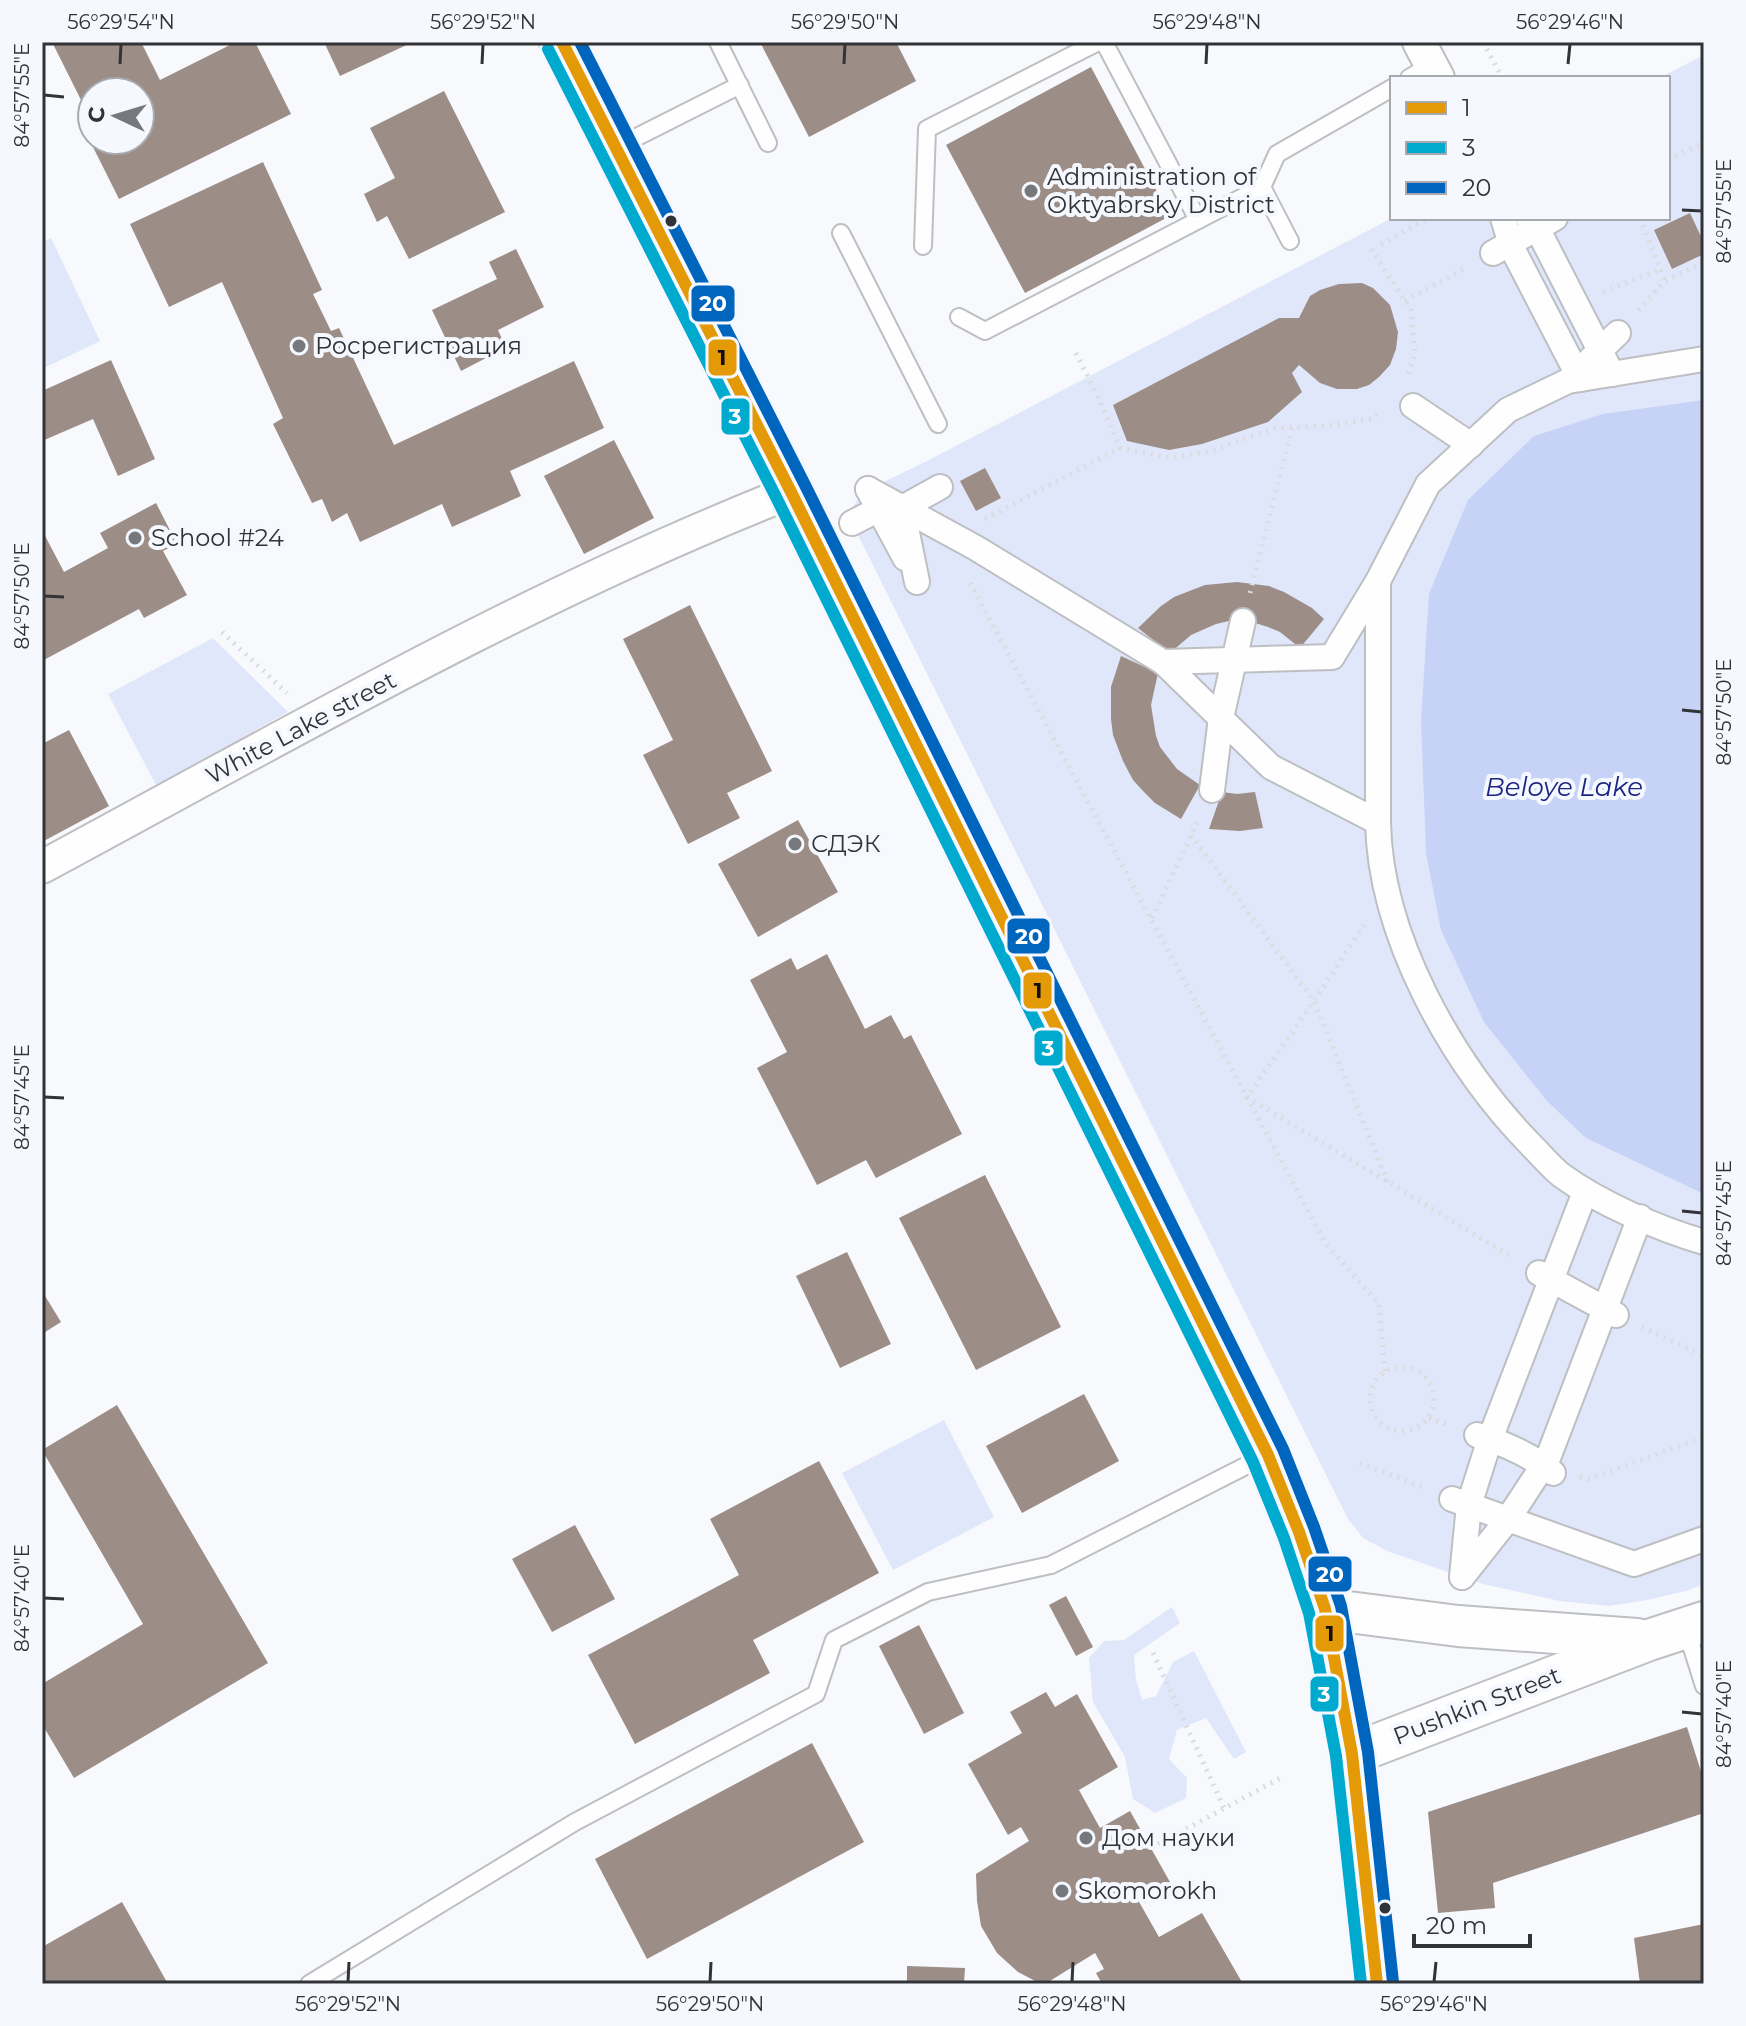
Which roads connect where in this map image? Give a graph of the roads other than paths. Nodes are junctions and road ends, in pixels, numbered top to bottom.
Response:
1 (562, 42) edge
2 (718, 42) edge
3 (1101, 42) edge
4 (740, 85) junction
5 (1390, 89) edge
6 (768, 143) dead end
7 (615, 148) junction
8 (1262, 187) junction
9 (1198, 220) junction
10 (1503, 220) edge
11 (1540, 221) edge
12 (841, 233) dead end
13 (1290, 241) dead end
14 (923, 246) dead end
15 (1502, 248) junction
16 (959, 317) dead end
17 (1618, 333) road end
18 (1600, 351) junction
19 (1704, 359) edge
20 (1612, 374) junction
21 (1575, 377) junction
22 (1402, 398) road end
23 (938, 424) dead end
24 (1471, 445) junction
25 (940, 487) dead end
26 (791, 492) junction
27 (891, 509) junction
28 (852, 523) dead end
29 (1378, 581) junction
30 (1243, 621) road end
31 (1234, 659) junction
32 (1163, 662) junction
33 (1221, 718) junction
34 (1212, 790) road end
35 (1378, 822) junction
36 (42, 867) edge
37 (1585, 1192) junction
38 (1640, 1217) junction
39 (1704, 1242) edge
40 (1545, 1276) junction
41 (1610, 1311) junction
42 (1483, 1437) junction
43 (1268, 1455) junction
44 (1549, 1469) junction
45 (1460, 1502) junction
46 (1508, 1519) junction
47 (1704, 1539) edge
48 (1325, 1609) junction
49 (1679, 1630) edge
50 (1704, 1686) edge
51 (1352, 1754) junction
52 (309, 1984) edge
53 (1377, 1984) edge

1 - 7 main road
2 - 4 lane
3 - 9 lane
3 - 14 lane
4 - 6 lane
4 - 7 lane
5 - 8 lane
7 - 26 main road
8 - 9 lane
8 - 13 lane
9 - 16 lane
10 - 15 street
11 - 15 street
11 - 18 street
12 - 23 lane
15 - 21 street
17 - 18 street
18 - 20 street
18 - 21 street
19 - 20 street
20 - 21 street
21 - 24 street
22 - 24 street
24 - 29 street
25 - 27 street
26 - 36 street, White Lake street
26 - 43 main road
27 - 28 street
27 - 32 street
29 - 31 street
29 - 35 street
30 - 31 street
31 - 32 street
31 - 33 street
32 - 33 street
33 - 34 street
33 - 35 street
35 - 37 street
37 - 38 street
37 - 40 street
38 - 39 street
38 - 41 street
40 - 41 street
40 - 42 street
41 - 44 street
42 - 44 street
42 - 45 street
43 - 48 main road
43 - 52 lane
44 - 46 street
45 - 46 street
45 - 46 street
46 - 47 street
48 - 49 street, Pushkin Street
48 - 51 main road
49 - 50 lane
49 - 51 street, Pushkin Street
51 - 53 main road

